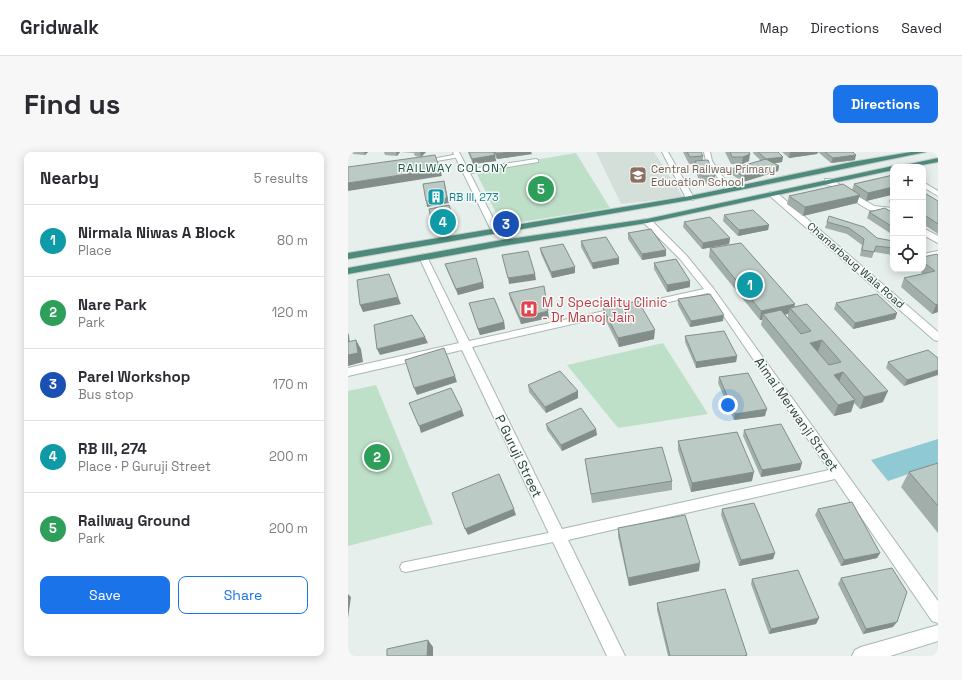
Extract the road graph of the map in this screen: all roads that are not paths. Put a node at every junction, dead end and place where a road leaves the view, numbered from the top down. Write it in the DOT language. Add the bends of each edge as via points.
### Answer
graph roads {
  1 [pos="665,152"];
  2 [pos="707,152"];
  3 [pos="923,152"];
  4 [pos="457,154"];
  5 [pos="938,160"];
  6 [pos="536,161"];
  7 [pos="416,162"];
  8 [pos="916,164"];
  9 [pos="890,169"];
  10 [pos="465,172"];
  11 [pos="828,181"];
  12 [pos="926,186"];
  13 [pos="729,190"];
  14 [pos="773,194"];
  15 [pos="938,194"];
  16 [pos="690,198"];
  17 [pos="890,211"];
  18 [pos="647,221"];
  19 [pos="495,230"];
  20 [pos="926,233"];
  21 [pos="938,240"];
  22 [pos="938,254"];
  23 [pos="348,256"];
  24 [pos="926,256"];
  25 [pos="423,257"];
  26 [pos="348,271"];
  27 [pos="710,290"];
  28 [pos="938,338"];
  29 [pos="466,346"];
  30 [pos="348,372"];
  31 [pos="839,473"];
  32 [pos="558,536"];
  33 [pos="406,567"];
  34 [pos="938,615"];
  35 [pos="938,633"];
  36 [pos="616,656"];
  37 [pos="861,656"];
  1 -- 16 [label="street"];
  2 -- 13 [label="lane" via="709,160"];
  3 -- 13 [label="highway"];
  4 -- 7 [label="lane"];
  4 -- 10 [label="street"];
  5 -- 8 [label="highway"];
  6 -- 10 [label="lane"];
  9 -- 11 [label="highway"];
  10 -- 19 [label="street"];
  11 -- 14 [label="highway"];
  11 -- 17 [label="street" via="872,208"];
  12 -- 15 [label="street"];
  13 -- 16 [label="highway"];
  14 -- 18 [label="highway"];
  14 -- 28 [label="street, Chamarbaug Wala Road"];
  16 -- 19 [label="highway"];
  18 -- 25 [label="highway"];
  18 -- 27 [label="street, Aimai Merwanji Street" via="683,257"];
  19 -- 23 [label="highway"];
  20 -- 21 [label="street"];
  22 -- 24 [label="street"];
  25 -- 26 [label="highway"];
  25 -- 29 [label="street, P Guruji Street"];
  27 -- 29 [label="street"];
  27 -- 31 [label="street, Aimai Merwanji Street"];
  29 -- 30 [label="street"];
  29 -- 32 [label="street, P Guruji Street"];
  31 -- 32 [label="street"];
  31 -- 34 [label="street, Aimai Merwanji Street"];
  32 -- 33 [label="lane"];
  32 -- 36 [label="street, P Guruji Street"];
  35 -- 37 [label="street"];
}
